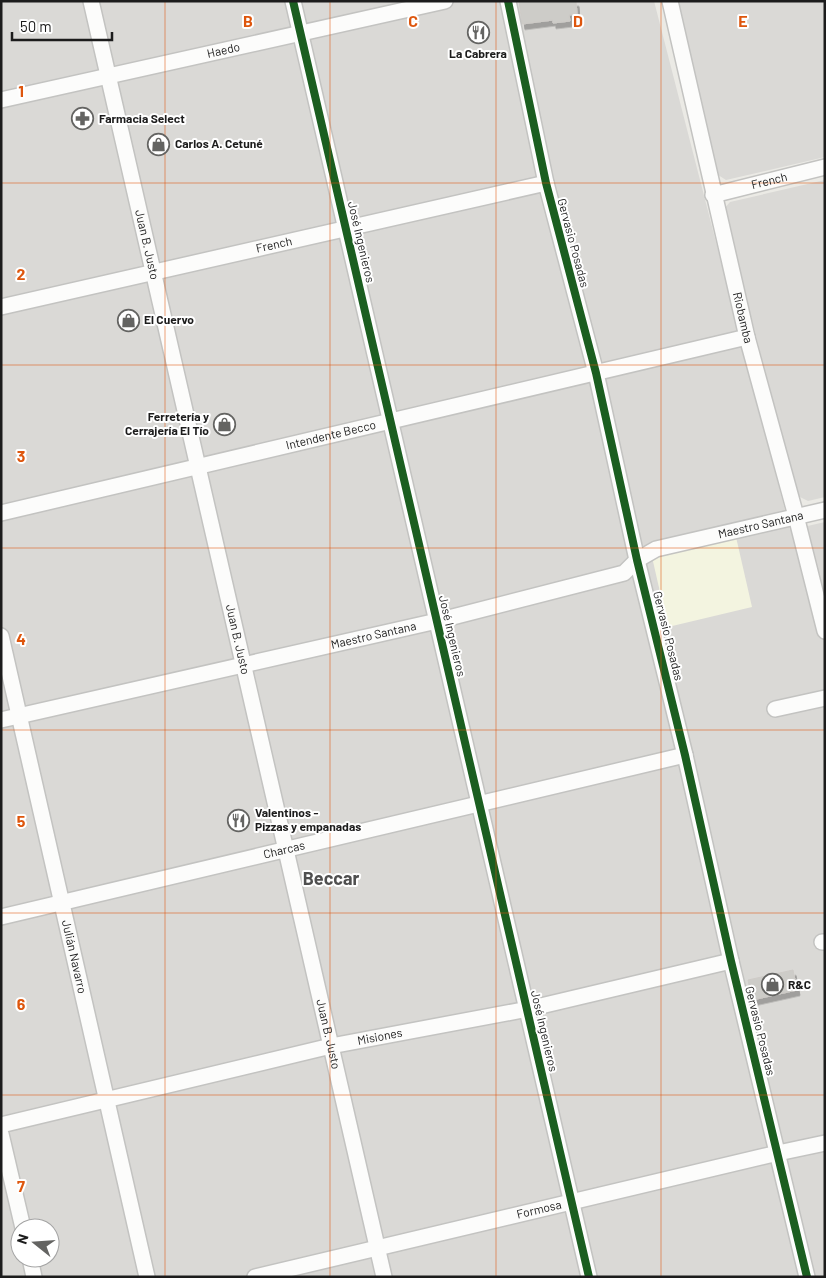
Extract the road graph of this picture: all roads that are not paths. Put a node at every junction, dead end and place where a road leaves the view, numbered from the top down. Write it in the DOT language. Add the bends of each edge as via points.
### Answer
graph roads {
  1 [pos="91,1"];
  2 [pos="293,1"];
  3 [pos="444,1"];
  4 [pos="508,1"];
  5 [pos="670,1"];
  6 [pos="301,33"];
  7 [pos="108,75"];
  8 [pos="1,100"];
  9 [pos="825,168"];
  10 [pos="546,183"];
  11 [pos="713,195"];
  12 [pos="346,229"];
  13 [pos="154,272"];
  14 [pos="1,307"];
  15 [pos="747,337"];
  16 [pos="596,373"];
  17 [pos="391,421"];
  18 [pos="198,467"];
  19 [pos="825,510"];
  20 [pos="1,513"];
  21 [pos="796,516"];
  22 [pos="638,560"];
  23 [pos="437,621"];
  24 [pos="825,631"];
  25 [pos="1,636"];
  26 [pos="244,664"];
  27 [pos="825,698"];
  28 [pos="775,709"];
  29 [pos="19,716"];
  30 [pos="1,720"];
  31 [pos="685,756"];
  32 [pos="480,804"];
  33 [pos="286,849"];
  34 [pos="62,902"];
  35 [pos="1,917"];
  36 [pos="731,961"];
  37 [pos="528,1009"];
  38 [pos="331,1046"];
  39 [pos="107,1100"];
  40 [pos="1,1125"];
  41 [pos="1,1134"];
  42 [pos="825,1144"];
  43 [pos="778,1153"];
  44 [pos="572,1202"];
  45 [pos="21,1218"];
  46 [pos="378,1248"];
  47 [pos="147,1277"];
  48 [pos="256,1277"];
  49 [pos="384,1277"];
  50 [pos="589,1277"];
  51 [pos="807,1277"];
  1 -- 7 [label="street, Juan B. Justo"];
  2 -- 6 [label="street, José Ingenieros"];
  3 -- 6 [label="street, Haedo"];
  4 -- 10 [label="street, Gervasio Posadas"];
  5 -- 11 [label="street, Riobamba"];
  6 -- 7 [label="street, Haedo"];
  6 -- 12 [label="street, José Ingenieros"];
  7 -- 8 [label="street, Haedo"];
  7 -- 13 [label="street, Juan B. Justo"];
  9 -- 11 [label="street, French"];
  10 -- 12 [label="street, French"];
  10 -- 16 [label="street, Gervasio Posadas"];
  11 -- 15 [label="street, Riobamba"];
  12 -- 13 [label="street, French"];
  12 -- 17 [label="street, José Ingenieros"];
  13 -- 14 [label="street, French"];
  13 -- 18 [label="street, Juan B. Justo"];
  15 -- 16 [label="street, Intendente Becco"];
  15 -- 21 [label="street, Riobamba"];
  16 -- 17 [label="street, Intendente Becco"];
  16 -- 22 [label="street, Gervasio Posadas"];
  17 -- 18 [label="street, Intendente Becco"];
  17 -- 23 [label="street, José Ingenieros"];
  18 -- 20 [label="street, Intendente Becco"];
  18 -- 26 [label="street, Juan B. Justo"];
  19 -- 21 [label="street, Maestro Santana"];
  21 -- 22 [label="street, Maestro Santana" via="656,549"];
  21 -- 24 [label="street, Riobamba"];
  22 -- 23 [label="street, Maestro Santana" via="624,573"];
  22 -- 31 [label="street, Gervasio Posadas"];
  23 -- 26 [label="street, Maestro Santana"];
  23 -- 32 [label="street, José Ingenieros"];
  25 -- 29 [label="street, Julián Navarro"];
  26 -- 29 [label="street, Maestro Santana"];
  26 -- 33 [label="street, Juan B. Justo"];
  27 -- 28 [label="street"];
  29 -- 30 [label="street, Maestro Santana"];
  29 -- 34 [label="street, Julián Navarro"];
  31 -- 32 [label="street, Charcas"];
  31 -- 36 [label="street, Gervasio Posadas"];
  32 -- 33 [label="street, Charcas"];
  32 -- 37 [label="street, José Ingenieros"];
  33 -- 34 [label="street, Charcas"];
  33 -- 38 [label="street, Juan B. Justo"];
  34 -- 35 [label="street, Charcas"];
  34 -- 39 [label="street, Julián Navarro"];
  36 -- 37 [label="street, Misiones"];
  36 -- 43 [label="street, Gervasio Posadas"];
  37 -- 38 [label="street, Misiones"];
  37 -- 44 [label="street, José Ingenieros"];
  38 -- 39 [label="street, Misiones"];
  38 -- 46 [label="street, Juan B. Justo"];
  39 -- 40 [label="street, Misiones"];
  39 -- 47 [label="street, Julián Navarro"];
  41 -- 45 [label="street"];
  42 -- 43 [label="street, Formosa"];
  43 -- 44 [label="street, Formosa"];
  43 -- 51 [label="street, Gervasio Posadas"];
  44 -- 46 [label="street, Formosa"];
  44 -- 50 [label="street, José Ingenieros"];
  46 -- 48 [label="street, Formosa"];
  46 -- 49 [label="street, Juan B. Justo"];
}
